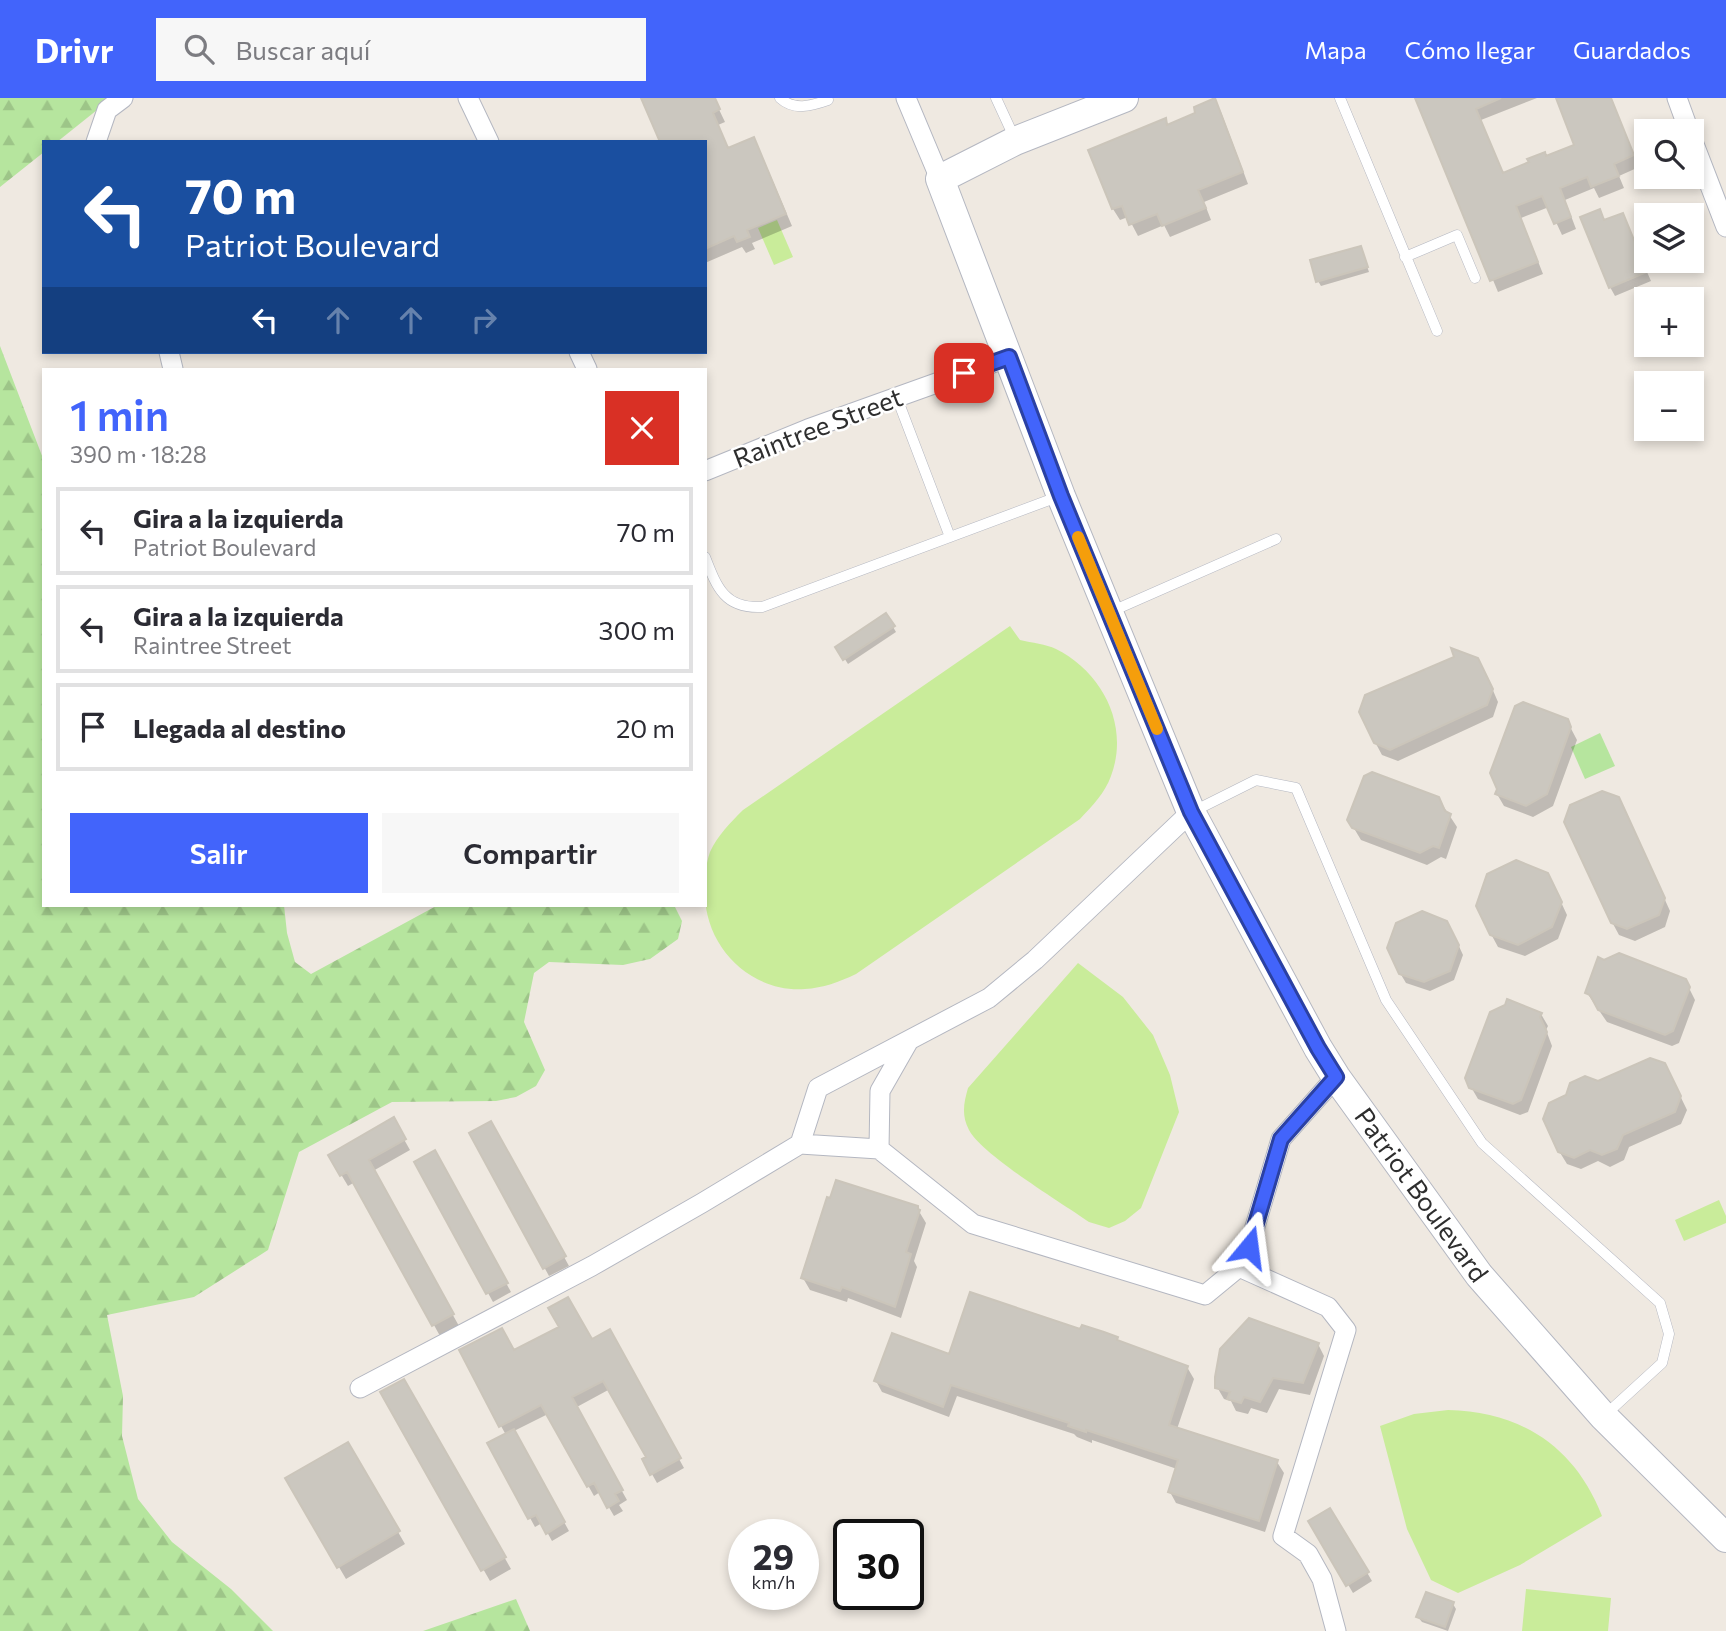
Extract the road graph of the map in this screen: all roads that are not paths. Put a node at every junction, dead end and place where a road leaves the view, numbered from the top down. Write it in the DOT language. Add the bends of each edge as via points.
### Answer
graph roads {
  1 [pos="123,98"];
  2 [pos="468,98"];
  3 [pos="780,98"];
  4 [pos="906,98"];
  5 [pos="996,98"];
  6 [pos="1124,98"];
  7 [pos="1340,98"];
  8 [pos="1676,98"];
  9 [pos="828,100"];
  10 [pos="1684,119"];
  11 [pos="96,140"];
  12 [pos="488,140"];
  13 [pos="1015,141"];
  14 [pos="1704,170"];
  15 [pos="940,179"];
  16 [pos="1726,227"];
  17 [pos="1405,257"];
  18 [pos="1475,278"];
  19 [pos="1437,331"];
  20 [pos="1009,357"];
  21 [pos="897,398"];
  22 [pos="707,470"];
  23 [pos="1061,496"];
  24 [pos="950,537"];
  25 [pos="1276,539"];
  26 [pos="707,561"];
  27 [pos="1109,612"];
  28 [pos="1191,812"];
  29 [pos="908,1041"];
  30 [pos="1336,1077"];
  31 [pos="800,1144"];
  32 [pos="879,1149"];
  33 [pos="1239,1267"];
  34 [pos="360,1388"];
  35 [pos="1603,1416"];
  36 [pos="1726,1538"];
  37 [pos="1336,1631"];
  1 -- 11 [label="street" via="107,110"];
  2 -- 12 [label="street"];
  3 -- 9 [label="lane" via="787,105 802,107"];
  4 -- 15 [label="street, Patriot Boulevard"];
  5 -- 13 [label="lane"];
  6 -- 13 [label="street"];
  7 -- 17 [label="lane"];
  8 -- 10 [label="street"];
  13 -- 15 [label="street"];
  14 -- 16 [label="street"];
  15 -- 20 [label="street, Patriot Boulevard"];
  17 -- 18 [label="lane" via="1457,235"];
  17 -- 19 [label="lane"];
  20 -- 21 [label="street, Raintree Street"];
  20 -- 23 [label="street, Patriot Boulevard"];
  21 -- 22 [label="street, Raintree Street"];
  21 -- 24 [label="lane"];
  23 -- 24 [label="lane"];
  23 -- 27 [label="street, Patriot Boulevard"];
  24 -- 26 [label="lane" via="762,607 733,603 723,594"];
  25 -- 27 [label="lane"];
  27 -- 28 [label="street, Patriot Boulevard"];
  28 -- 29 [label="street" via="989,998"];
  28 -- 30 [label="street, Patriot Boulevard"];
  28 -- 35 [label="lane" via="1255,780 1296,788 1386,1000 1474,1133 1660,1303 1669,1334 1662,1363"];
  29 -- 31 [label="street" via="818,1088"];
  29 -- 32 [label="street" via="880,1091"];
  30 -- 33 [label="street" via="1281,1139"];
  30 -- 35 [label="street, Patriot Boulevard" via="1479,1275"];
  31 -- 32 [label="street"];
  31 -- 34 [label="street" via="592,1266"];
  32 -- 33 [label="street" via="974,1224 1205,1295"];
  33 -- 37 [label="street" via="1328,1307 1346,1330 1283,1536 1308,1554 1322,1579"];
  35 -- 36 [label="street, Patriot Boulevard"];
}
